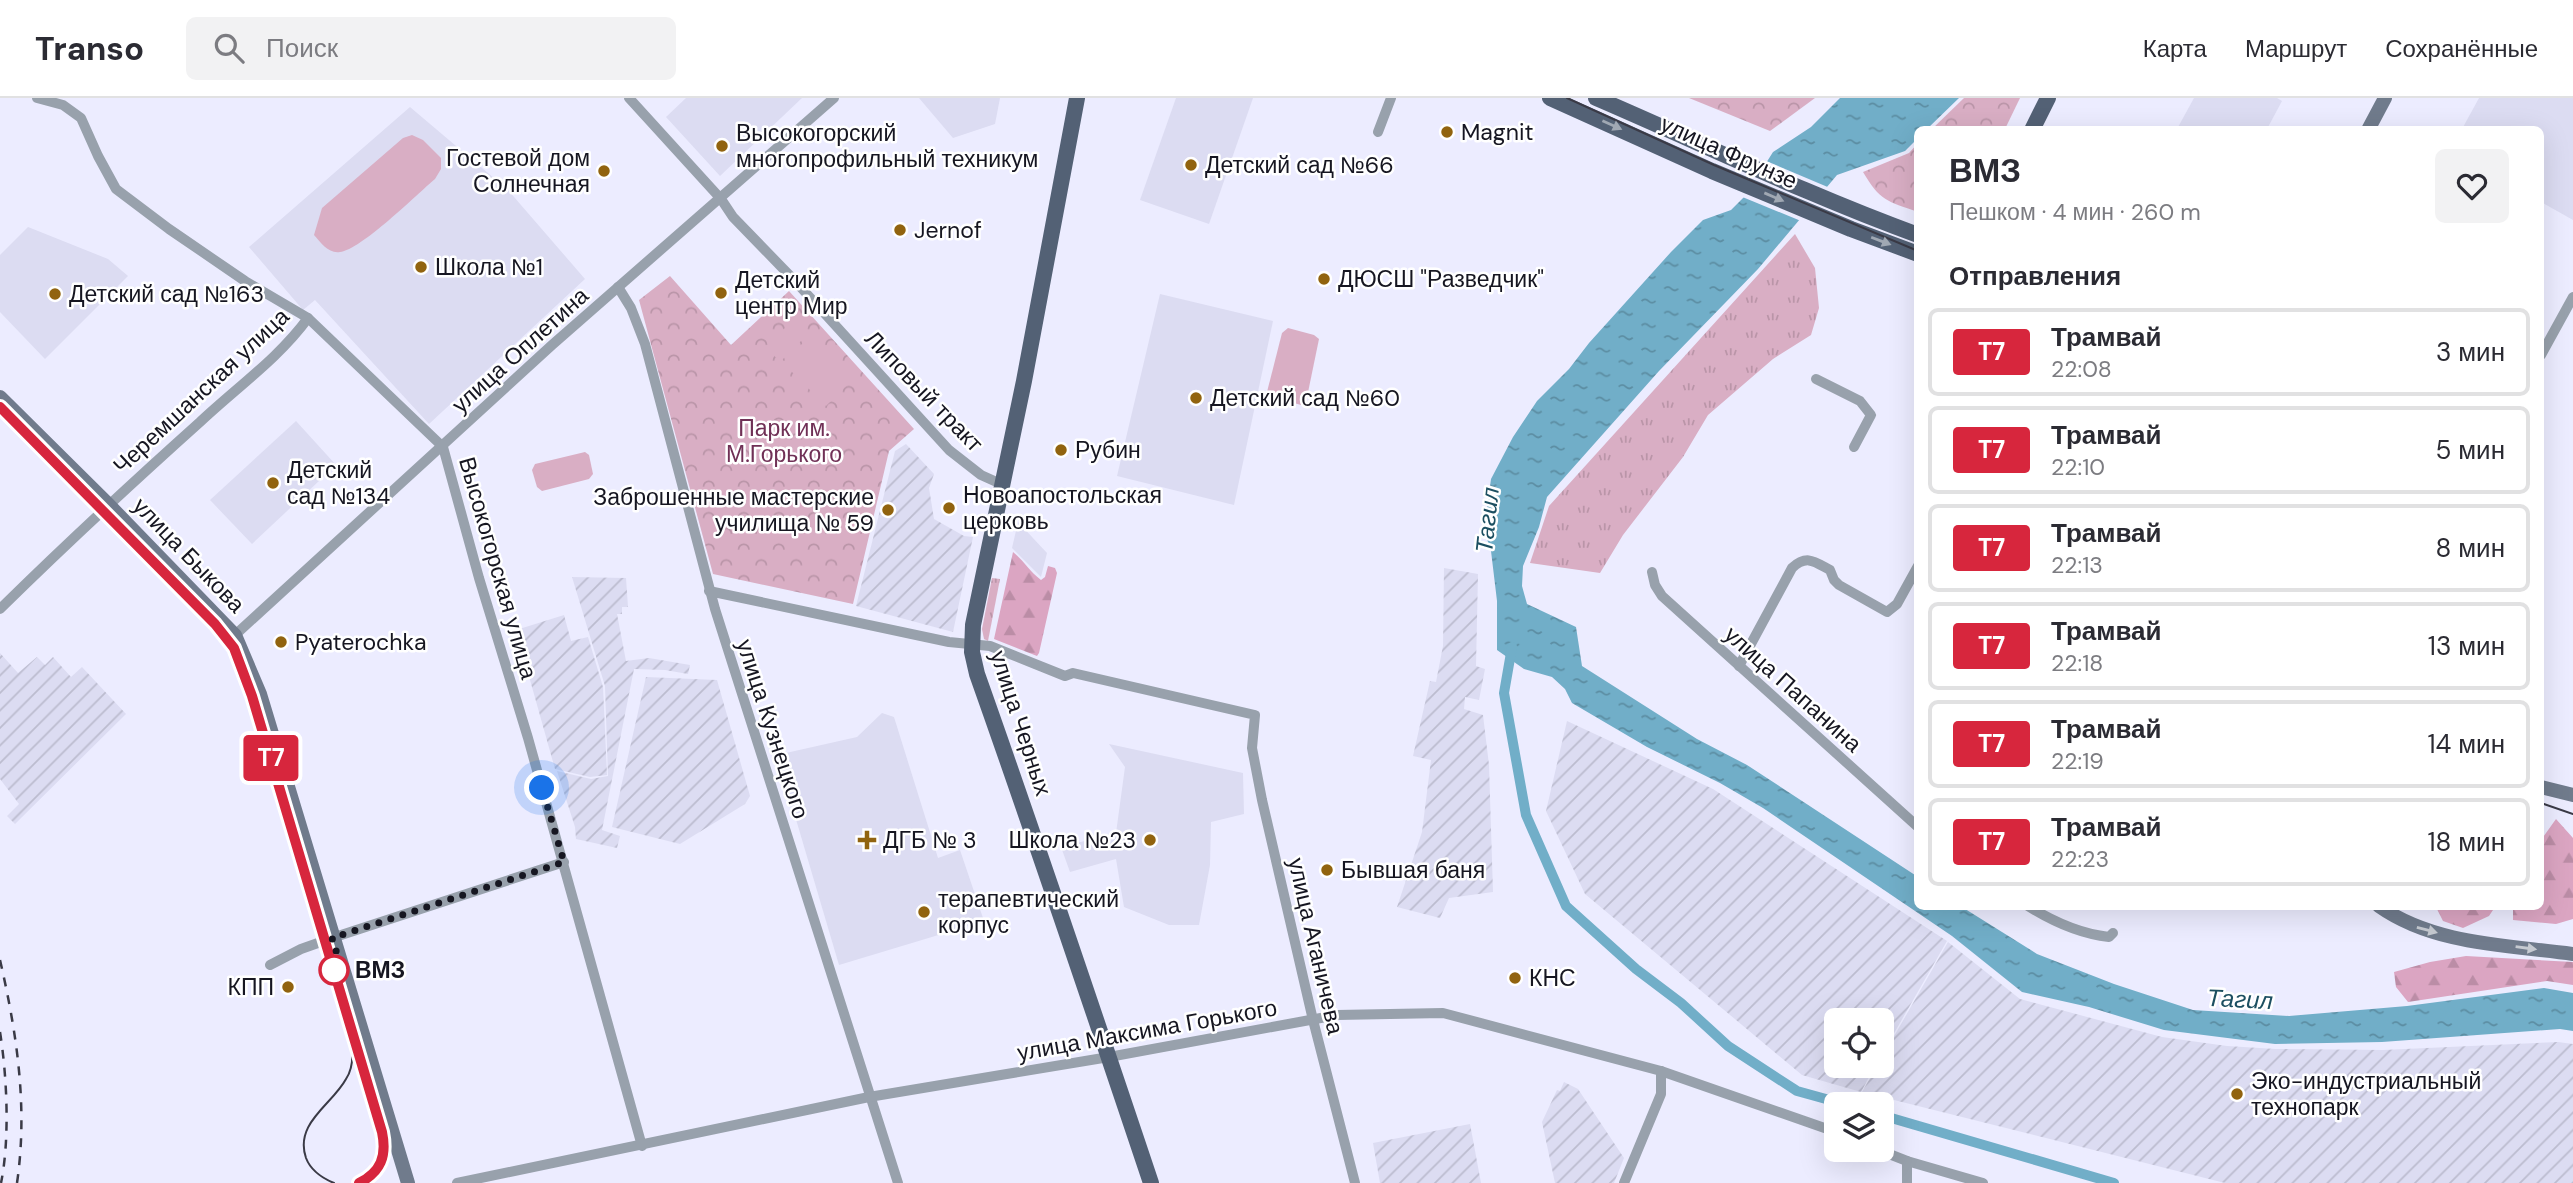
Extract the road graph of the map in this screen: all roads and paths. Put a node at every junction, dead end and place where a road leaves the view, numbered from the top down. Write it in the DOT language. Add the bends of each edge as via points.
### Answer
graph roads {
  1 [pos="37,98"];
  2 [pos="629,98"];
  3 [pos="834,98"];
  4 [pos="1077,98"];
  5 [pos="1391,98"];
  6 [pos="1550,98"];
  7 [pos="1596,98"];
  8 [pos="2048,98"];
  9 [pos="2385,98"];
  10 [pos="2034,126"];
  11 [pos="2370,126"];
  12 [pos="1378,132"];
  13 [pos="721,199"];
  14 [pos="1914,234"];
  15 [pos="1914,253"];
  16 [pos="618,286"];
  17 [pos="2573,297"];
  18 [pos="308,318"];
  19 [pos="2544,350"];
  20 [pos="1816,379"];
  21 [pos="0,397"];
  22 [pos="443,447"];
  23 [pos="1854,447"];
  24 [pos="1001,484"];
  25 [pos="108,504"];
  26 [pos="1652,572"];
  27 [pos="1914,573"];
  28 [pos="709,591"];
  29 [pos="0,609"];
  30 [pos="235,635"];
  31 [pos="972,643"];
  32 [pos="1739,666"];
  33 [pos="2544,788"];
  34 [pos="2573,795"];
  35 [pos="1914,823"];
  36 [pos="564,862"];
  37 [pos="2034,910"];
  38 [pos="2386,910"];
  39 [pos="2113,933"];
  40 [pos="332,938"];
  41 [pos="2573,954"];
  42 [pos="270,965"];
  43 [pos="1313,1020"];
  44 [pos="1109,1057"];
  45 [pos="1661,1071"];
  46 [pos="869,1097"];
  47 [pos="1824,1128"];
  48 [pos="642,1146"];
  49 [pos="1894,1156"];
  50 [pos="1907,1161"];
  51 [pos="408,1183"];
  52 [pos="457,1183"];
  53 [pos="898,1183"];
  54 [pos="1151,1183"];
  55 [pos="1355,1183"];
  56 [pos="1624,1183"];
  57 [pos="1907,1183"];
  58 [pos="1983,1183"];
  1 -- 18 [label="street, Высокогорская улица" via="62,105 81,118 116,188 245,281"];
  2 -- 13 [label="street, Липовый тракт"];
  3 -- 13 [label="street, улица Оплетина"];
  4 -- 24 [label="main road, улица Черных"];
  5 -- 12 [label="street"];
  6 -- 15 [label="main road, улица Фрунзе, one-way" via="1712,171"];
  7 -- 14 [label="main road, улица Фрунзе"];
  8 -- 10 [label="main road"];
  9 -- 11 [label="street"];
  13 -- 16 [label="street, улица Оплетина"];
  13 -- 24 [label="street, Липовый тракт" via="949,450"];
  16 -- 22 [label="street, улица Оплетина"];
  16 -- 28 [label="street, улица Кузнецкого" via="645,344"];
  17 -- 19 [label="street"];
  18 -- 22 [label="street, Высокогорская улица"];
  18 -- 25 [label="street, Черемшанская улица" via="247,380"];
  20 -- 23 [label="street" via="1860,401 1871,415"];
  21 -- 25 [label="street, улица Быкова"];
  22 -- 30 [label="street, улица Оплетина"];
  22 -- 36 [label="street, Высокогорская улица"];
  24 -- 31 [label="main road, улица Черных"];
  25 -- 29 [label="street, Черемшанская улица"];
  25 -- 30 [label="street, улица Быкова"];
  26 -- 32 [label="street, улица Папанина" via="1662,596"];
  27 -- 32 [label="street" via="1897,604 1887,611 1839,585 1830,570 1810,559 1798,562"];
  28 -- 31 [label="street"];
  28 -- 46 [label="street, улица Кузнецкого"];
  30 -- 40 [label="street, улица Быкова" via="260,694"];
  31 -- 43 [label="street, улица Аганичева" via="1061,675 1073,673 1255,715 1252,748"];
  31 -- 44 [label="main road, улица Черных" via="977,674"];
  32 -- 35 [label="street, улица Папанина"];
  33 -- 34 [label="street"];
  36 -- 40 [label="street"];
  36 -- 48 [label="street, Высокогорская улица"];
  37 -- 39 [label="street" via="2095,935 2109,937"];
  38 -- 41 [label="street, one-way" via="2422,930"];
  40 -- 42 [label="street"];
  40 -- 51 [label="street, улица Быкова"];
  43 -- 44 [label="street, улица Максима Горького"];
  43 -- 45 [label="street, улица Максима Горького" via="1337,1015 1443,1013"];
  43 -- 55 [label="street, улица Аганичева"];
  44 -- 46 [label="street, улица Максима Горького"];
  44 -- 54 [label="main road, улица Черных"];
  45 -- 47 [label="street, улица Максима Горького"];
  45 -- 56 [label="street" via="1661,1094"];
  46 -- 48 [label="street, улица Максима Горького"];
  46 -- 53 [label="street, улица Кузнецкого"];
  48 -- 52 [label="street, улица Максима Горького"];
  49 -- 50 [label="street"];
  50 -- 57 [label="street"];
  50 -- 58 [label="street"];
}
